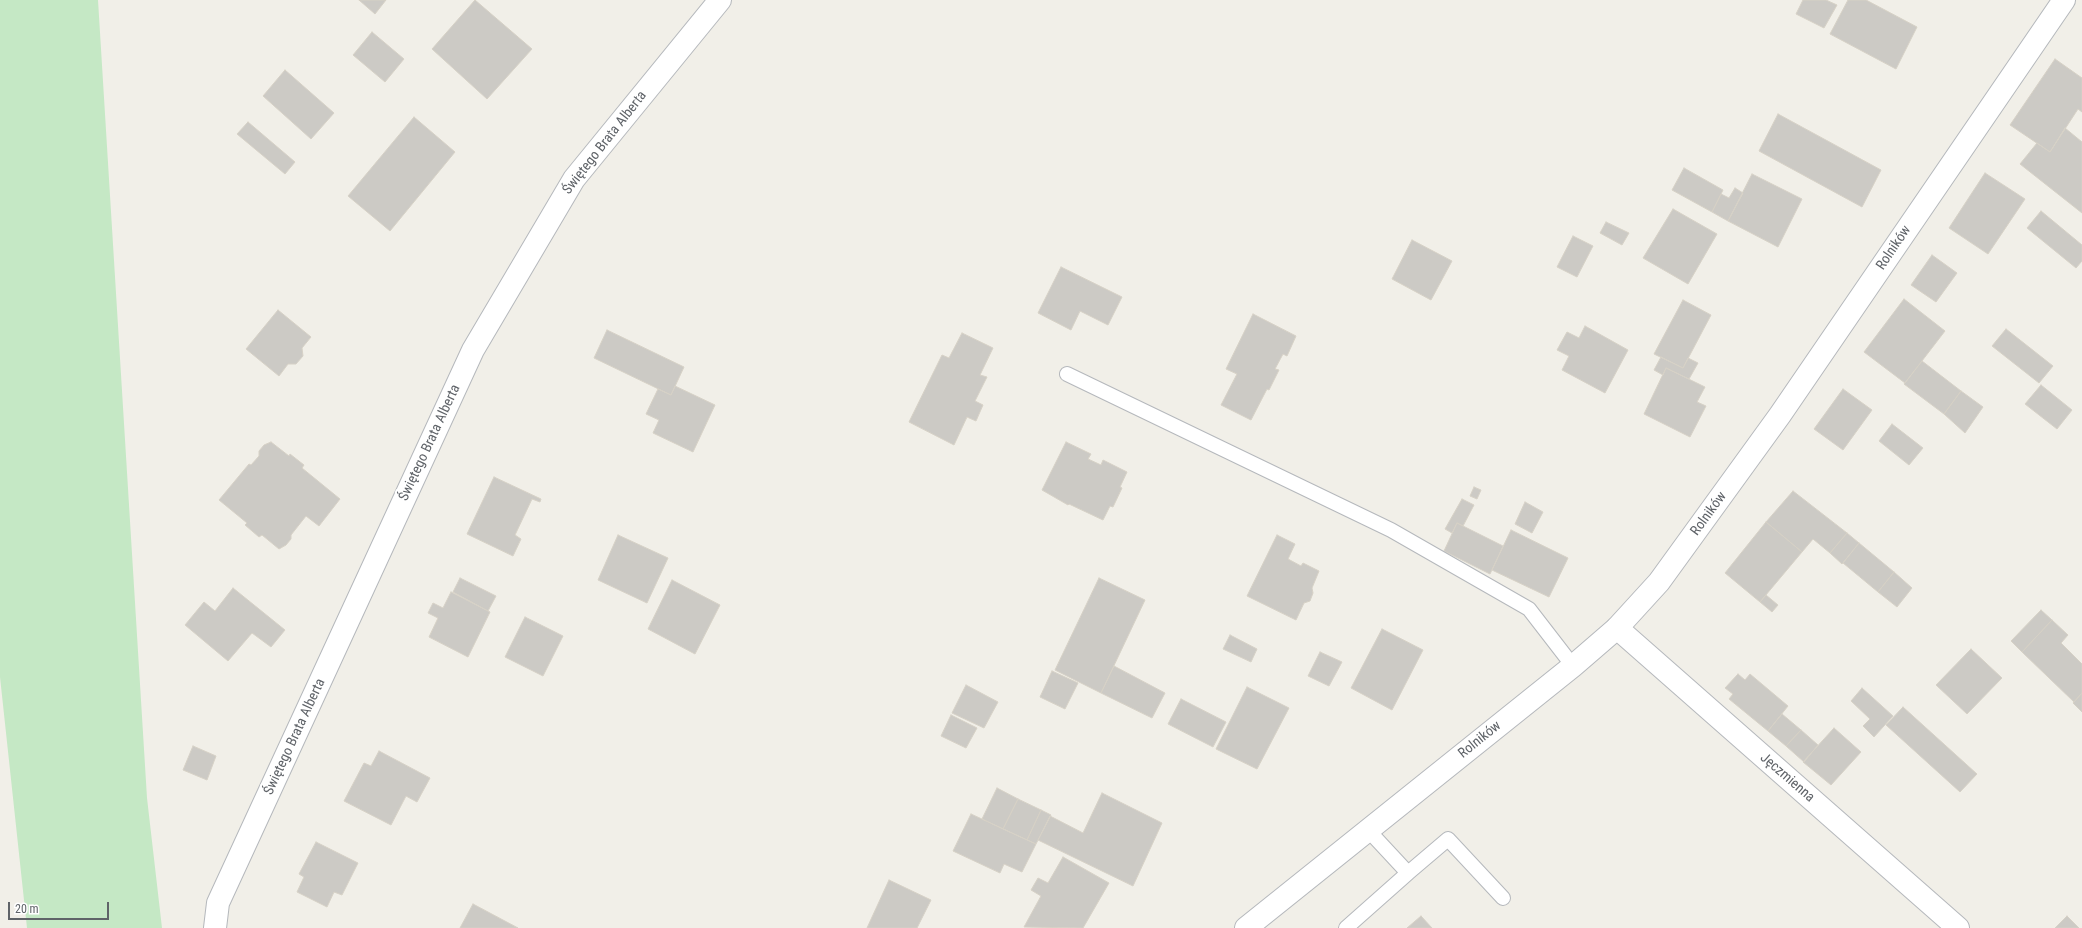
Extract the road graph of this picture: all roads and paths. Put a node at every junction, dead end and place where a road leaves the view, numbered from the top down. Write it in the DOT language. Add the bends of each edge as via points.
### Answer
graph roads {
  1 [pos="720,0"];
  2 [pos="2064,0"];
  3 [pos="1067,374"];
  4 [pos="1617,628"];
  5 [pos="1573,666"];
  6 [pos="1368,830"];
  7 [pos="1408,873"];
  8 [pos="1503,898"];
  9 [pos="215,928"];
  10 [pos="1246,928"];
  11 [pos="1346,928"];
  12 [pos="1958,928"];
  1 -- 9 [label="street, Świętego Brata Alberta" via="574,179 473,350 218,903"];
  2 -- 4 [label="street, Rolników" via="1720,499 1659,582"];
  3 -- 5 [label="lane" via="1390,530 1529,609"];
  4 -- 5 [label="street, Rolników"];
  4 -- 12 [label="street, Jęczmienna"];
  5 -- 6 [label="street, Rolników"];
  6 -- 7 [label="lane"];
  6 -- 10 [label="street, Rolników"];
  7 -- 8 [label="lane" via="1448,839"];
  7 -- 11 [label="lane"];
}
